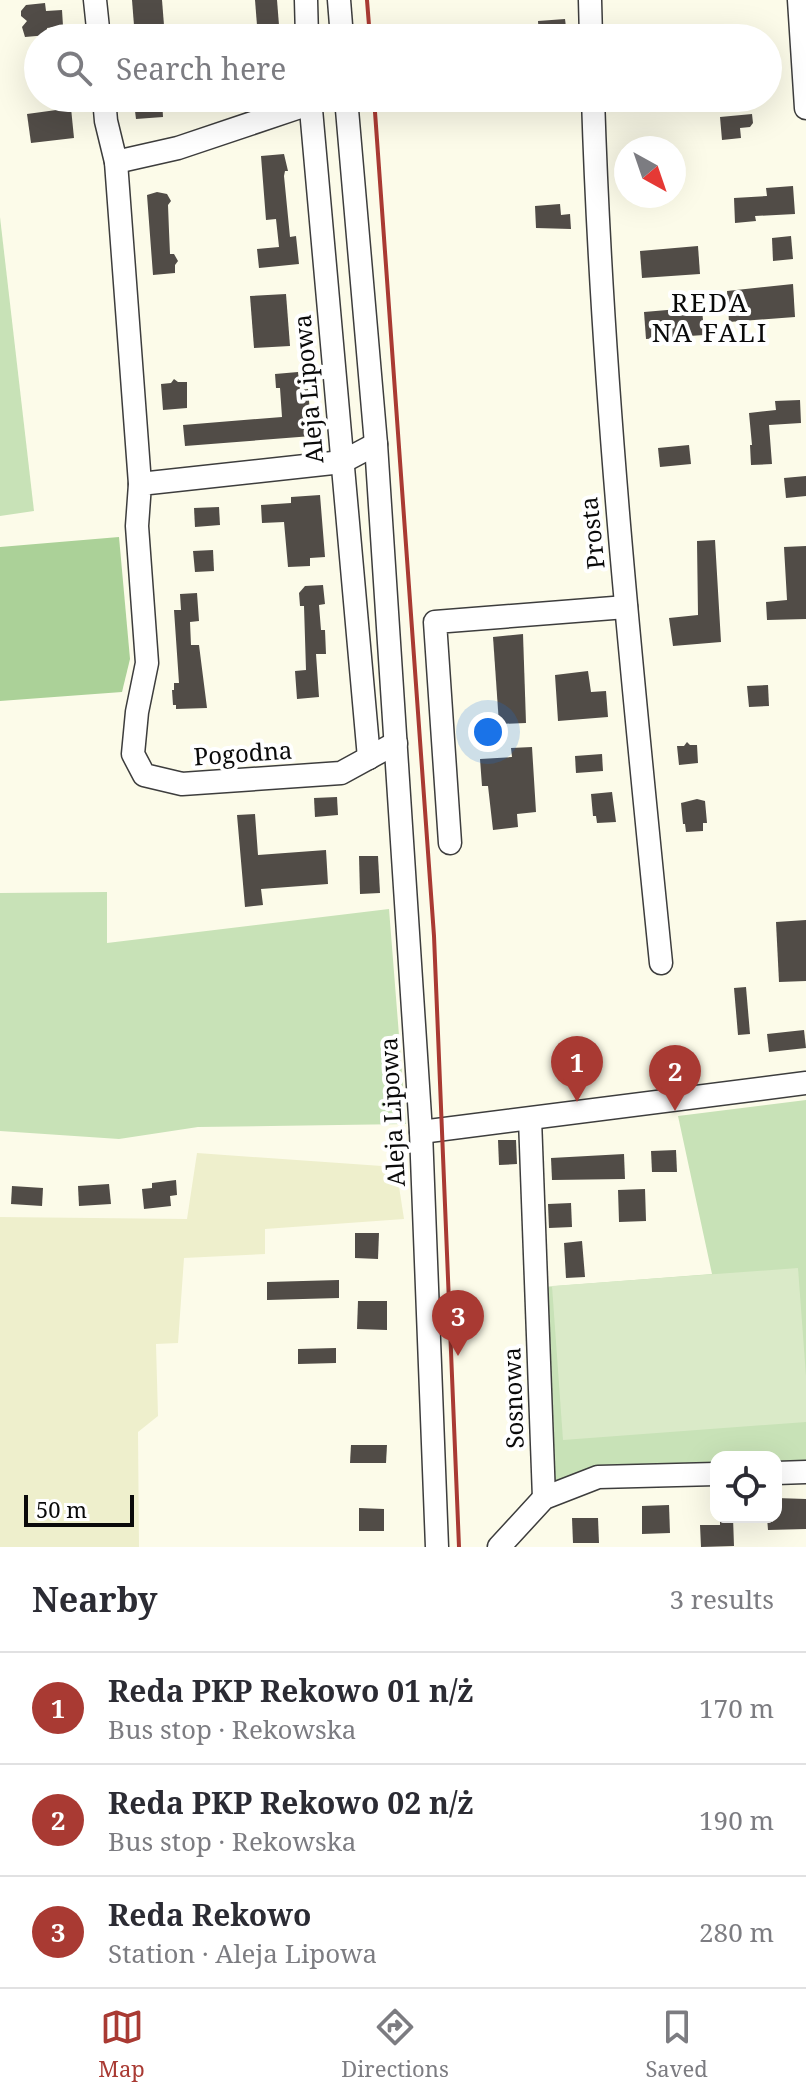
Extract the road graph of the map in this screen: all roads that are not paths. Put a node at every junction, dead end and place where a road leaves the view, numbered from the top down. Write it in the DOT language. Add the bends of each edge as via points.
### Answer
graph roads {
  1 [pos="95,0"];
  2 [pos="306,0"];
  3 [pos="339,0"];
  4 [pos="590,0"];
  5 [pos="799,0"];
  6 [pos="98,24"];
  7 [pos="307,24"];
  8 [pos="341,24"];
  9 [pos="591,24"];
  10 [pos="804,70"];
  11 [pos="806,108"];
  12 [pos="105,112"];
  13 [pos="285,112"];
  14 [pos="311,112"];
  15 [pos="347,112"];
  16 [pos="593,112"];
  17 [pos="116,162"];
  18 [pos="376,444"];
  19 [pos="342,462"];
  20 [pos="140,484"];
  21 [pos="626,607"];
  22 [pos="389,674"];
  23 [pos="361,676"];
  24 [pos="396,743"];
  25 [pos="369,758"];
  26 [pos="450,843"];
  27 [pos="661,963"];
  28 [pos="806,1083"];
  29 [pos="530,1119"];
  30 [pos="421,1132"];
  31 [pos="806,1472"];
  32 [pos="782,1473"];
  33 [pos="710,1474"];
  34 [pos="544,1498"];
  35 [pos="437,1547"];
  36 [pos="499,1547"];
  1 -- 6 [label="street"];
  2 -- 7 [label="street"];
  3 -- 8 [label="street"];
  4 -- 9 [label="street"];
  5 -- 10 [label="street"];
  10 -- 11 [label="street"];
  12 -- 17 [label="street, Pogodna"];
  13 -- 17 [label="street" via="178,148"];
  14 -- 19 [label="street, Aleja Lipowa"];
  15 -- 18 [label="street, Aleja Lipowa"];
  16 -- 21 [label="street, Prosta" via="612,463"];
  17 -- 20 [label="street, Pogodna"];
  18 -- 19 [label="street"];
  18 -- 22 [label="street, Aleja Lipowa"];
  19 -- 20 [label="street"];
  19 -- 23 [label="street, Aleja Lipowa"];
  20 -- 25 [label="street, Pogodna" via="137,526 147,663 133,754 144,775 182,784 341,773"];
  21 -- 26 [label="street" via="435,622"];
  21 -- 27 [label="street, Prosta"];
  22 -- 23 [label="street"];
  22 -- 24 [label="street, Aleja Lipowa"];
  23 -- 25 [label="street, Aleja Lipowa"];
  24 -- 25 [label="street, Pogodna"];
  24 -- 30 [label="street, Aleja Lipowa"];
  28 -- 29 [label="street"];
  29 -- 30 [label="street"];
  29 -- 34 [label="street, Sosnowa"];
  30 -- 35 [label="street, Aleja Lipowa"];
  31 -- 32 [label="street"];
  33 -- 34 [label="street" via="598,1477"];
  34 -- 36 [label="street"];
}
